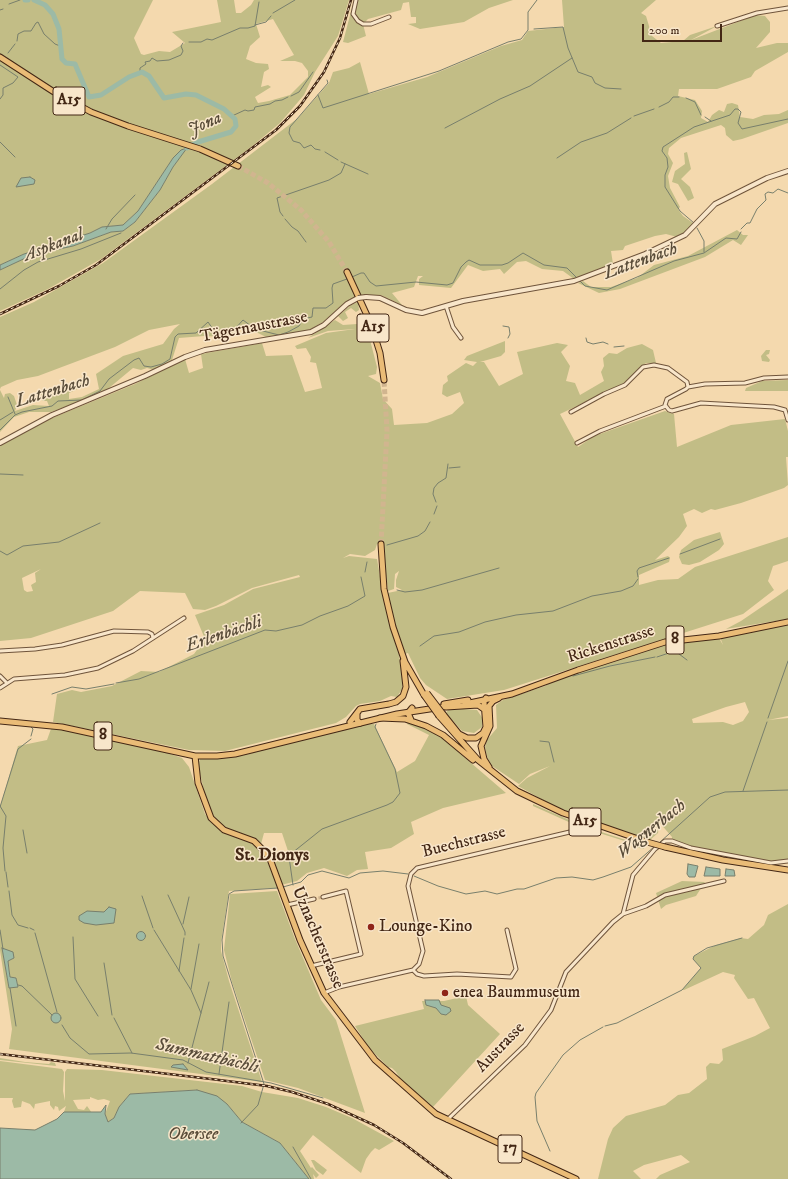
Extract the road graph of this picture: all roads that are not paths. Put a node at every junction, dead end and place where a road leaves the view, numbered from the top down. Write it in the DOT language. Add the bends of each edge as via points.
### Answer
graph roads {
  1 [pos="356,0"];
  2 [pos="788,8"];
  3 [pos="389,17"];
  4 [pos="717,26"];
  5 [pos="0,57"];
  6 [pos="238,166"];
  7 [pos="788,170"];
  8 [pos="349,275"];
  9 [pos="446,306"];
  10 [pos="461,338"];
  11 [pos="788,377"];
  12 [pos="384,380"];
  13 [pos="688,388"];
  14 [pos="666,406"];
  15 [pos="787,408"];
  16 [pos="571,412"];
  17 [pos="788,420"];
  18 [pos="0,443"];
  19 [pos="577,443"];
  20 [pos="381,544"];
  21 [pos="184,618"];
  22 [pos="788,622"];
  23 [pos="153,638"];
  24 [pos="0,651"];
  25 [pos="402,655"];
  26 [pos="0,676"];
  27 [pos="6,682"];
  28 [pos="539,684"];
  29 [pos="0,688"];
  30 [pos="499,698"];
  31 [pos="484,699"];
  32 [pos="446,707"];
  33 [pos="410,710"];
  34 [pos="487,711"];
  35 [pos="357,712"];
  36 [pos="441,715"];
  37 [pos="380,718"];
  38 [pos="411,720"];
  39 [pos="0,721"];
  40 [pos="350,722"];
  41 [pos="359,722"];
  42 [pos="301,736"];
  43 [pos="195,756"];
  44 [pos="490,772"];
  45 [pos="498,778"];
  46 [pos="574,830"];
  47 [pos="788,861"];
  48 [pos="788,870"];
  49 [pos="724,881"];
  50 [pos="324,897"];
  51 [pos="314,899"];
  52 [pos="287,905"];
  53 [pos="623,914"];
  54 [pos="508,930"];
  55 [pos="311,966"];
  56 [pos="413,970"];
  57 [pos="324,993"];
  58 [pos="447,1120"];
  59 [pos="576,1179"];
  1 -- 3 [label="street" via="354,14 363,24 371,24"];
  2 -- 4 [label="street" via="757,13"];
  5 -- 6 [label="main road, A15" via="59,95 91,112 204,150"];
  7 -- 9 [label="street, Tägernaustrasse" via="725,198 708,210 685,235 663,246 577,279"];
  8 -- 12 [label="main road, A15" via="371,324 380,353"];
  9 -- 10 [label="street"];
  9 -- 18 [label="street, Tägernaustrasse, bridge" via="426,313 416,313 380,298 358,298 311,332 205,350 185,356 145,376 52,415"];
  11 -- 13 [label="street" via="705,384"];
  13 -- 14 [label="street" via="667,398"];
  13 -- 16 [label="street" via="685,380 668,368 648,366 642,368 625,385"];
  14 -- 15 [label="street" via="672,411 705,403"];
  14 -- 19 [label="street" via="600,430"];
  15 -- 17 [label="street"];
  20 -- 25 [label="main road, A15" via="387,602"];
  21 -- 23 [label="street"];
  22 -- 28 [label="main road, Rickenstrasse / 8" via="719,636 665,642"];
  23 -- 24 [label="street" via="148,632 114,631 62,645"];
  23 -- 27 [label="street" via="117,660 89,671 17,678"];
  25 -- 35 [label="main road" via="406,681 403,696 396,702 365,707"];
  25 -- 36 [label="main road, A15, bridge" via="414,678"];
  26 -- 27 [label="street"];
  27 -- 29 [label="street"];
  28 -- 30 [label="main road, Rickenstrasse / 8"];
  28 -- 31 [label="main road, Rickenstrasse / 8"];
  30 -- 31 [label="main road, Rickenstrasse / 8"];
  30 -- 34 [label="main road" via="490,703"];
  31 -- 32 [label="main road, Rickenstrasse / 8"];
  31 -- 33 [label="main road, Rickenstrasse / 8"];
  31 -- 34 [label="main road"];
  32 -- 33 [label="main road, Rickenstrasse / 8"];
  32 -- 34 [label="main road" via="478,705"];
  33 -- 37 [label="main road, Rickenstrasse / 8"];
  33 -- 38 [label="main road" via="408,715"];
  33 -- 41 [label="main road, Rickenstrasse / 8"];
  34 -- 36 [label="main road" via="485,730 480,736 471,739 459,734"];
  34 -- 45 [label="main road" via="490,726 481,750 486,763"];
  35 -- 40 [label="main road"];
  35 -- 41 [label="main road"];
  36 -- 44 [label="main road, A15" via="464,746"];
  37 -- 38 [label="main road"];
  37 -- 41 [label="main road, Rickenstrasse / 8"];
  38 -- 44 [label="main road" via="443,735"];
  39 -- 43 [label="main road, 8" via="62,727"];
  40 -- 41 [label="main road, Rickenstrasse / 8"];
  40 -- 42 [label="main road, Rickenstrasse / 8"];
  41 -- 42 [label="main road, Rickenstrasse / 8"];
  42 -- 43 [label="main road, Rickenstrasse / 8" via="224,756"];
  43 -- 52 [label="main road, Uznacherstrasse / 17" via="198,783 211,818 224,830 259,845 270,859"];
  44 -- 45 [label="main road, A15"];
  45 -- 48 [label="main road, A15, bridge" via="557,811 647,842 723,860"];
  46 -- 56 [label="street, Buechstrasse" via="417,868 411,874 408,886 423,955"];
  47 -- 53 [label="street" via="771,863 665,841 633,875"];
  49 -- 53 [label="street, Austrasse" via="665,895 646,906"];
  50 -- 55 [label="street" via="346,891 361,954"];
  51 -- 52 [label="street"];
  52 -- 55 [label="main road, Uznacherstrasse / 17"];
  53 -- 58 [label="street, Austrasse" via="569,968 551,1010 525,1045"];
  54 -- 56 [label="street" via="516,969 510,977 457,974 424,976"];
  55 -- 57 [label="main road, Uznacherstrasse / 17"];
  56 -- 57 [label="street"];
  57 -- 58 [label="main road, Uznacherstrasse / 17" via="375,1060 429,1108"];
  58 -- 59 [label="main road, Uznacherstrasse / 17"];
}
